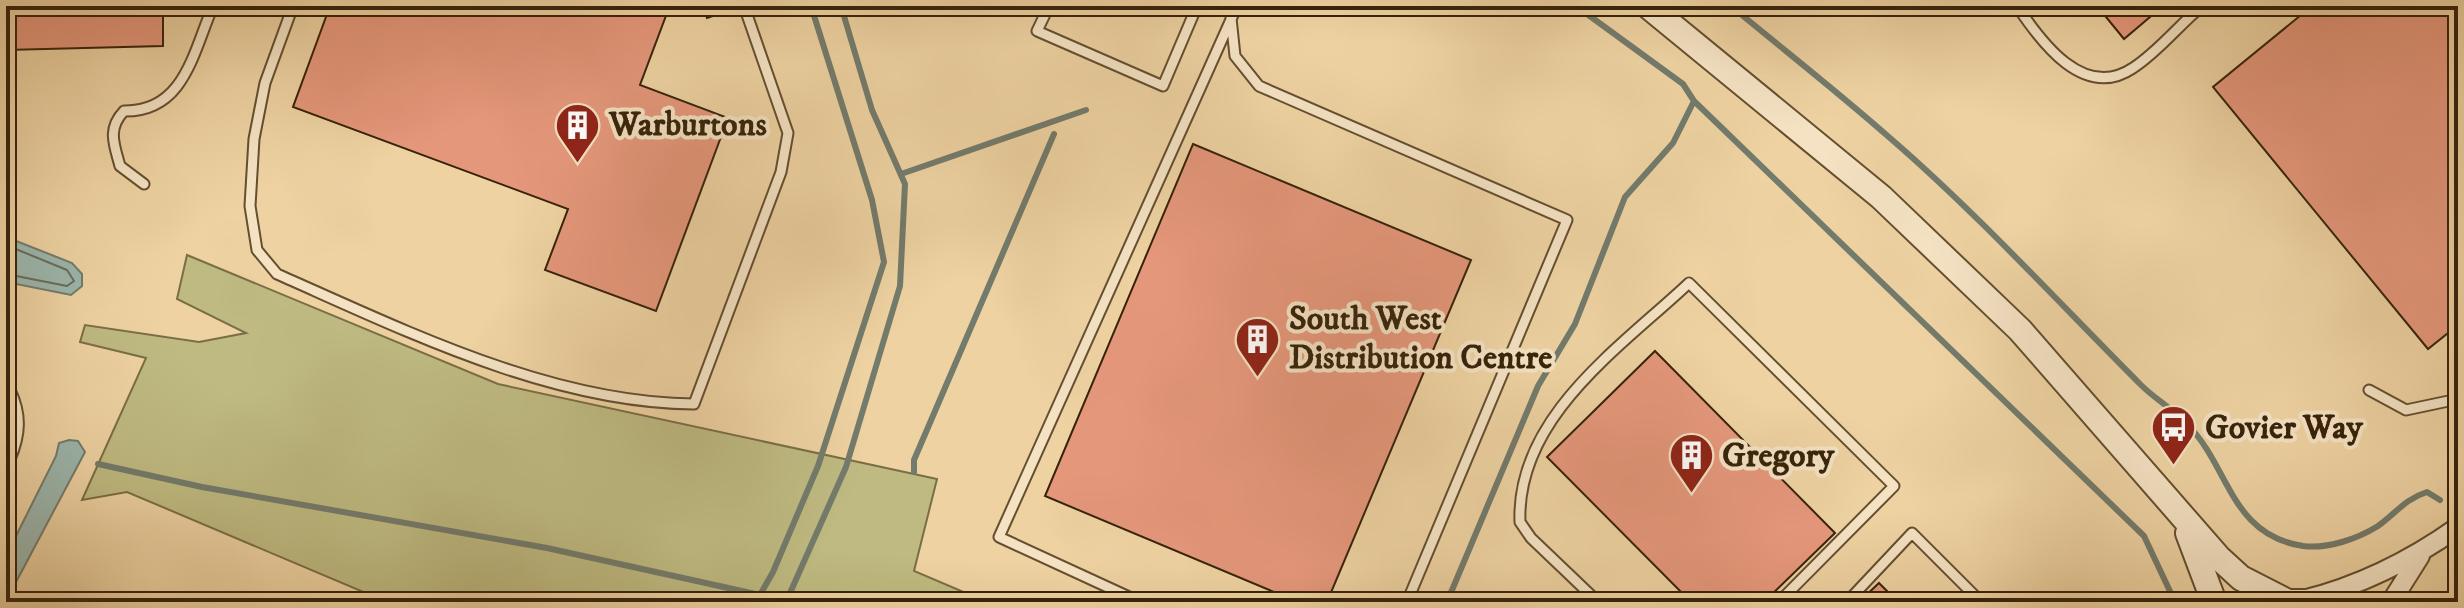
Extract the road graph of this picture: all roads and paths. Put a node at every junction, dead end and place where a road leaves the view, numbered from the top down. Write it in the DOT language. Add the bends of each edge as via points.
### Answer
graph roads {
  1 [pos="213,6"];
  2 [pos="293,6"];
  3 [pos="745,6"];
  4 [pos="1049,6"];
  5 [pos="1197,6"];
  6 [pos="1226,6"];
  7 [pos="1236,6"];
  8 [pos="1648,6"];
  9 [pos="2017,6"];
  10 [pos="2202,6"];
  11 [pos="1231,18"];
  12 [pos="144,184"];
  13 [pos="2369,390"];
  14 [pos="6,392"];
  15 [pos="2458,399"];
  16 [pos="6,457"];
  17 [pos="2182,516"];
  18 [pos="2458,527"];
  19 [pos="2421,554"];
  20 [pos="1596,601"];
  21 [pos="1140,602"];
  22 [pos="1407,602"];
  23 [pos="1779,602"];
  24 [pos="1847,602"];
  25 [pos="1981,602"];
  26 [pos="2214,602"];
  27 [pos="2301,602"];
  28 [pos="2391,602"];
  1 -- 12 [label="lane" via="177,90 147,112 124,111 113,122 120,166"];
  2 -- 3 [label="lane" via="265,83 254,139 250,206 257,250 277,274 494,367 653,404 694,404 781,172 788,133"];
  4 -- 5 [label="lane" via="1037,31 1163,86"];
  6 -- 7 [label="lane"];
  7 -- 11 [label="lane"];
  8 -- 17 [label="street" via="1881,197 2020,330"];
  9 -- 10 [label="lane" via="2071,69 2091,77 2133,69"];
  11 -- 21 [label="lane" via="999,537"];
  11 -- 22 [label="lane" via="1235,56 1259,86 1567,220"];
  13 -- 15 [label="lane" via="2406,410"];
  14 -- 16 [label="street" via="14,419"];
  17 -- 26 [label="street"];
  17 -- 27 [label="street" via="2241,578"];
  18 -- 19 [label="street"];
  19 -- 27 [label="street" via="2343,590"];
  19 -- 28 [label="street"];
  20 -- 23 [label="lane" via="1520,522 1529,469 1556,410 1689,283 1894,486"];
  24 -- 25 [label="lane" via="1912,533"];
}
